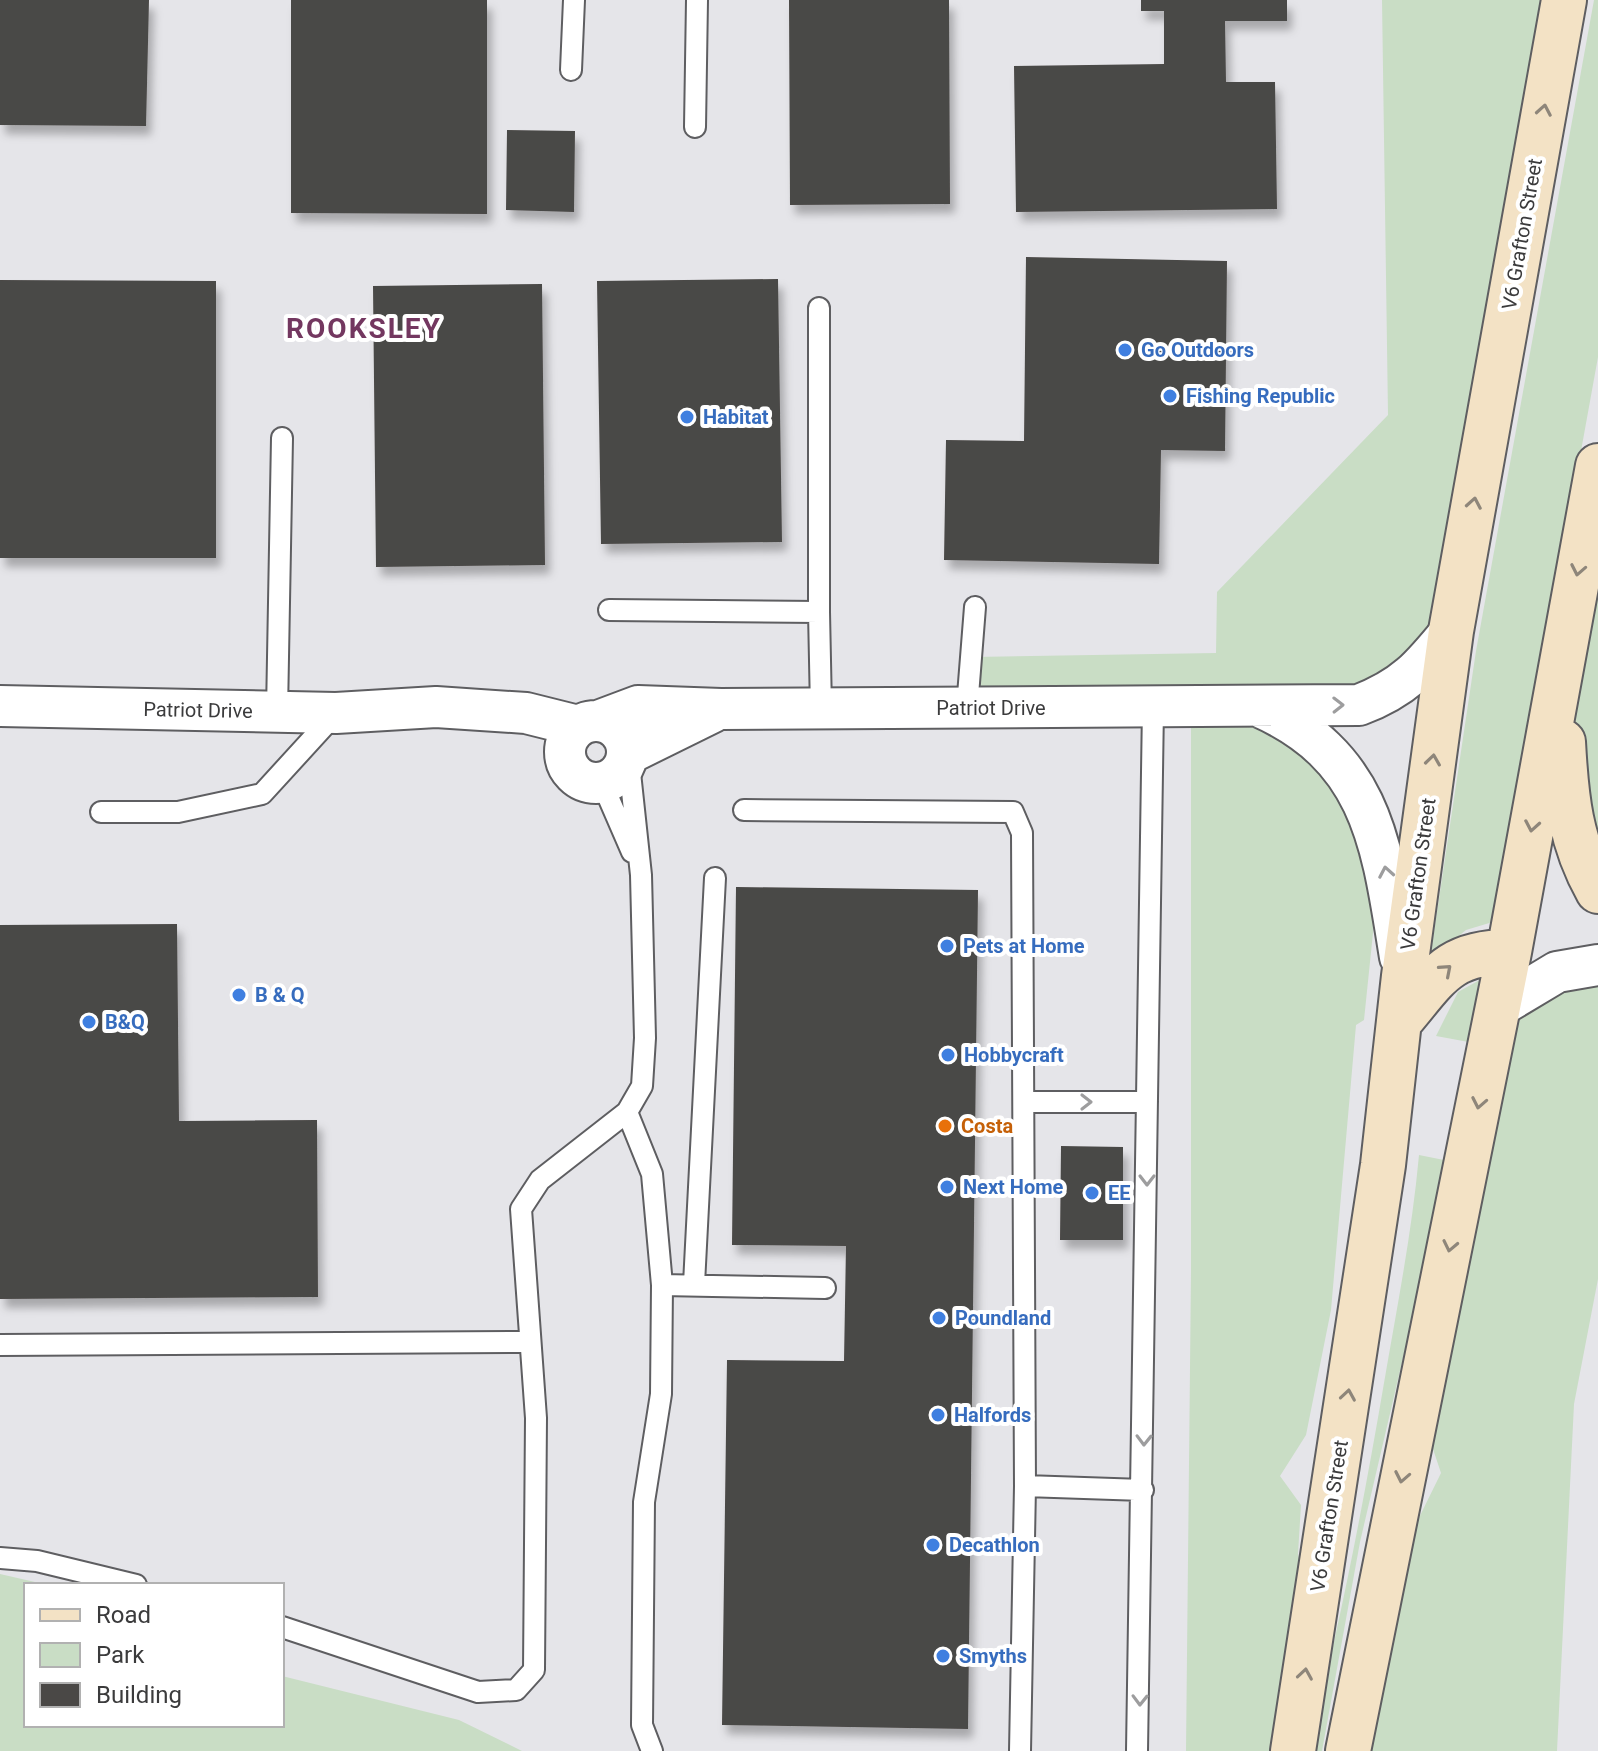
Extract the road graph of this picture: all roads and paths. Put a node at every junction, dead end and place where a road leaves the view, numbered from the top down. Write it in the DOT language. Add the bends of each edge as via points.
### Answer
graph roads {
  1 [pos="574,0"];
  2 [pos="697,0"];
  3 [pos="1564,0"];
  4 [pos="571,70"];
  5 [pos="695,127"];
  6 [pos="819,308"];
  7 [pos="282,438"];
  8 [pos="1598,466"];
  9 [pos="975,607"];
  10 [pos="609,610"];
  11 [pos="819,612"];
  12 [pos="1451,631"];
  13 [pos="1559,671"];
  14 [pos="0,706"];
  15 [pos="1153,707"];
  16 [pos="1260,707"];
  17 [pos="967,708"];
  18 [pos="721,709"];
  19 [pos="821,709"];
  20 [pos="277,712"];
  21 [pos="336,713"];
  22 [pos="581,735"];
  23 [pos="615,768"];
  24 [pos="744,810"];
  25 [pos="101,812"];
  26 [pos="641,875"];
  27 [pos="715,878"];
  28 [pos="1598,891"];
  29 [pos="1509,952"];
  30 [pos="1598,957"];
  31 [pos="1598,965"];
  32 [pos="1404,976"];
  33 [pos="1494,1022"];
  34 [pos="1400,1026"];
  35 [pos="1024,1102"];
  36 [pos="1147,1102"];
  37 [pos="627,1112"];
  38 [pos="694,1284"];
  39 [pos="662,1285"];
  40 [pos="825,1288"];
  41 [pos="530,1342"];
  42 [pos="0,1345"];
  43 [pos="1025,1486"];
  44 [pos="1143,1490"];
  45 [pos="0,1558"];
  46 [pos="128,1583"];
  47 [pos="284,1628"];
  48 [pos="652,1751"];
  49 [pos="1020,1751"];
  50 [pos="1137,1751"];
  51 [pos="1293,1751"];
  52 [pos="1348,1751"];
  1 -- 4 [label="lane"];
  2 -- 5 [label="lane"];
  12 -- 3 [label="street, V6 Grafton Street, one-way"];
  6 -- 11 [label="lane"];
  7 -- 20 [label="lane"];
  8 -- 13 [label="street, one-way"];
  9 -- 17 [label="lane"];
  10 -- 11 [label="lane"];
  11 -- 19 [label="lane"];
  16 -- 12 [label="street, Patriot Drive, one-way" via="1359,705 1387,694 1416,674"];
  32 -- 12 [label="street, V6 Grafton Street, one-way"];
  13 -- 28 [label="street" via="1566,792 1579,858"];
  13 -- 29 [label="street, one-way"];
  14 -- 20 [label="street, Patriot Drive"];
  15 -- 16 [label="street, Patriot Drive"];
  15 -- 17 [label="street, Patriot Drive"];
  15 -- 36 [label="lane"];
  32 -- 16 [label="street, Patriot Drive, one-way" via="1382,846 1369,810 1323,746 1297,723"];
  17 -- 19 [label="street, Patriot Drive"];
  18 -- 19 [label="street, Patriot Drive"];
  18 -- 22 [label="street, Patriot Drive" via="638,706"];
  18 -- 23 [label="street, Patriot Drive"];
  20 -- 21 [label="street, Patriot Drive"];
  21 -- 22 [label="street, Patriot Drive" via="436,707 526,713"];
  21 -- 25 [label="lane" via="262,794 178,812"];
  22 -- 23 [label="street" via="581,779"];
  22 -- 23 [label="street" via="613,725 626,743"];
  23 -- 26 [label="lane"];
  23 -- 26 [label="lane"];
  24 -- 35 [label="lane" via="1013,812 1022,833"];
  26 -- 37 [label="lane" via="645,1038 642,1086"];
  27 -- 38 [label="lane"];
  29 -- 30 [label="street"];
  29 -- 33 [label="street"];
  34 -- 29 [label="street, one-way" via="1445,968 1463,957"];
  31 -- 33 [label="street" via="1557,972"];
  32 -- 34 [label="street, V6 Grafton Street"];
  33 -- 52 [label="street, one-way"];
  51 -- 34 [label="street, V6 Grafton Street, one-way"];
  35 -- 36 [label="lane, one-way"];
  35 -- 43 [label="lane"];
  36 -- 44 [label="lane, one-way"];
  37 -- 39 [label="lane" via="652,1174"];
  37 -- 41 [label="lane" via="540,1180 521,1209"];
  38 -- 39 [label="lane"];
  38 -- 40 [label="lane"];
  39 -- 48 [label="lane" via="661,1394 644,1502 642,1725"];
  41 -- 42 [label="lane"];
  41 -- 47 [label="lane" via="536,1418 534,1670 516,1690 478,1692"];
  43 -- 44 [label="lane"];
  43 -- 49 [label="lane"];
  44 -- 50 [label="lane, one-way"];
  45 -- 46 [label="lane" via="37,1561"];
}
